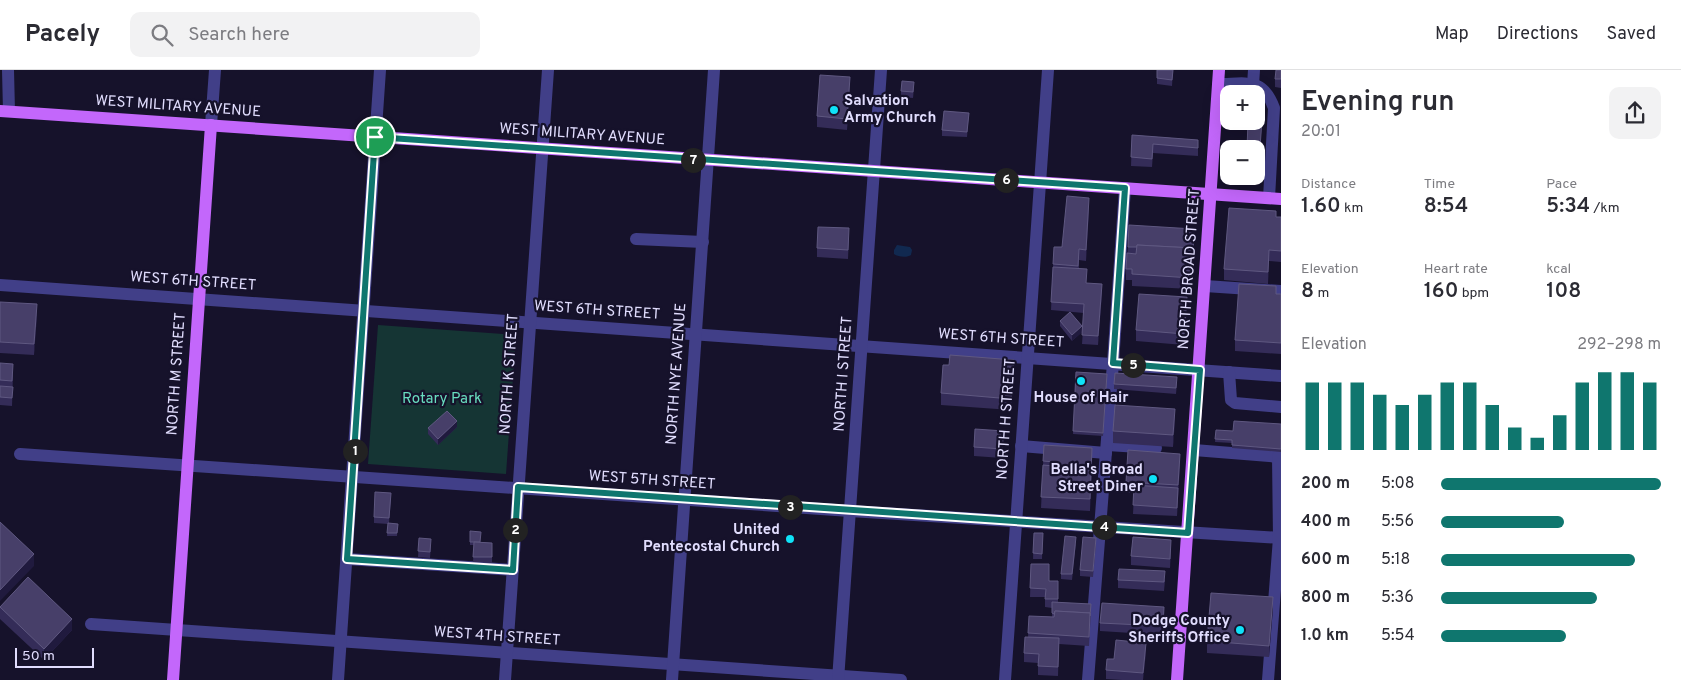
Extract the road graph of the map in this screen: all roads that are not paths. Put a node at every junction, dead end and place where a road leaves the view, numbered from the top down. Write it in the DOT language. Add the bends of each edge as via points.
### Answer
graph roads {
  1 [pos="8,70"];
  2 [pos="215,70"];
  3 [pos="380,70"];
  4 [pos="548,70"];
  5 [pos="714,70"];
  6 [pos="881,70"];
  7 [pos="1048,70"];
  8 [pos="1219,70"];
  9 [pos="1254,70"];
  10 [pos="1218,84"];
  11 [pos="1253,85"];
  12 [pos="1265,90"];
  13 [pos="4,111"];
  14 [pos="212,125"];
  15 [pos="375,137"];
  16 [pos="543,149"];
  17 [pos="708,161"];
  18 [pos="874,171"];
  19 [pos="1041,183"];
  20 [pos="1125,188"];
  21 [pos="1211,194"];
  22 [pos="1275,199"];
  23 [pos="636,239"];
  24 [pos="703,242"];
  25 [pos="0,285"];
  26 [pos="1205,286"];
  27 [pos="1281,291"];
  28 [pos="198,299"];
  29 [pos="365,310"];
  30 [pos="530,322"];
  31 [pos="696,335"];
  32 [pos="862,346"];
  33 [pos="1027,358"];
  34 [pos="1113,363"];
  35 [pos="1200,370"];
  36 [pos="1229,372"];
  37 [pos="1281,376"];
  38 [pos="1281,406"];
  39 [pos="1021,446"];
  40 [pos="1156,448"];
  41 [pos="1106,449"];
  42 [pos="1194,450"];
  43 [pos="20,454"];
  44 [pos="1280,457"];
  45 [pos="188,465"];
  46 [pos="353,476"];
  47 [pos="518,487"];
  48 [pos="685,500"];
  49 [pos="850,511"];
  50 [pos="1016,522"];
  51 [pos="1100,527"];
  52 [pos="1188,533"];
  53 [pos="1280,538"];
  54 [pos="347,559"];
  55 [pos="513,570"];
  56 [pos="91,624"];
  57 [pos="176,630"];
  58 [pos="341,642"];
  59 [pos="507,654"];
  60 [pos="673,664"];
  61 [pos="838,678"];
  62 [pos="173,680"];
  63 [pos="338,680"];
  64 [pos="505,680"];
  65 [pos="672,680"];
  66 [pos="902,680"];
  67 [pos="1005,680"];
  68 [pos="1088,680"];
  69 [pos="1177,680"];
  70 [pos="1268,680"];
  1 -- 13 [label="street"];
  2 -- 14 [label="street, NORTH M STREET"];
  3 -- 15 [label="street"];
  4 -- 16 [label="street, NORTH K STREET"];
  5 -- 17 [label="street, NORTH NYE AVENUE"];
  6 -- 18 [label="street, NORTH I STREET"];
  7 -- 19 [label="street, NORTH H STREET"];
  8 -- 10 [label="main road, NORTH BROAD STREET"];
  9 -- 11 [label="street"];
  10 -- 11 [label="street"];
  10 -- 21 [label="main road, NORTH BROAD STREET"];
  12 -- 22 [label="street" via="1274,108"];
  13 -- 14 [label="main road, WEST MILITARY AVENUE"];
  14 -- 15 [label="main road, WEST MILITARY AVENUE"];
  14 -- 28 [label="main road, NORTH M STREET"];
  15 -- 16 [label="main road, WEST MILITARY AVENUE"];
  15 -- 29 [label="street"];
  16 -- 17 [label="main road, WEST MILITARY AVENUE"];
  16 -- 30 [label="street, NORTH K STREET"];
  17 -- 18 [label="main road, WEST MILITARY AVENUE"];
  17 -- 24 [label="street, NORTH NYE AVENUE"];
  18 -- 19 [label="main road, WEST MILITARY AVENUE"];
  18 -- 32 [label="street, NORTH I STREET"];
  19 -- 20 [label="main road, WEST MILITARY AVENUE"];
  19 -- 33 [label="street, NORTH H STREET"];
  20 -- 21 [label="main road, WEST MILITARY AVENUE"];
  20 -- 34 [label="street"];
  21 -- 22 [label="main road, WEST MILITARY AVENUE"];
  21 -- 26 [label="main road, NORTH BROAD STREET"];
  23 -- 24 [label="street"];
  24 -- 31 [label="street, NORTH NYE AVENUE"];
  25 -- 28 [label="street, WEST 6TH STREET"];
  26 -- 27 [label="street"];
  26 -- 35 [label="main road, NORTH BROAD STREET"];
  28 -- 29 [label="street, WEST 6TH STREET"];
  28 -- 45 [label="main road, NORTH M STREET"];
  29 -- 30 [label="street, WEST 6TH STREET"];
  29 -- 46 [label="street"];
  30 -- 31 [label="street, WEST 6TH STREET"];
  30 -- 47 [label="street, NORTH K STREET"];
  31 -- 32 [label="street, WEST 6TH STREET"];
  31 -- 48 [label="street, NORTH NYE AVENUE"];
  32 -- 33 [label="street, WEST 6TH STREET"];
  32 -- 49 [label="street, NORTH I STREET"];
  33 -- 34 [label="street, WEST 6TH STREET"];
  33 -- 39 [label="street, NORTH H STREET"];
  34 -- 35 [label="street, WEST 6TH STREET"];
  34 -- 41 [label="street"];
  35 -- 36 [label="street, WEST 6TH STREET"];
  35 -- 42 [label="main road, NORTH BROAD STREET"];
  36 -- 37 [label="street, WEST 6TH STREET"];
  36 -- 38 [label="street" via="1231,400 1235,403"];
  39 -- 41 [label="street"];
  39 -- 50 [label="street, NORTH H STREET"];
  40 -- 41 [label="street"];
  41 -- 51 [label="street"];
  42 -- 44 [label="street"];
  42 -- 52 [label="main road, NORTH BROAD STREET"];
  43 -- 45 [label="street, WEST 5TH STREET"];
  44 -- 53 [label="street"];
  45 -- 46 [label="street, WEST 5TH STREET"];
  45 -- 57 [label="main road, NORTH M STREET"];
  46 -- 47 [label="street, WEST 5TH STREET"];
  46 -- 54 [label="street"];
  47 -- 48 [label="street, WEST 5TH STREET"];
  47 -- 55 [label="street, NORTH K STREET"];
  48 -- 49 [label="street, WEST 5TH STREET"];
  48 -- 60 [label="street, NORTH NYE AVENUE"];
  49 -- 50 [label="street, WEST 5TH STREET"];
  49 -- 61 [label="street, NORTH I STREET"];
  50 -- 51 [label="street, WEST 5TH STREET"];
  50 -- 67 [label="street, NORTH H STREET"];
  51 -- 52 [label="street, WEST 5TH STREET"];
  51 -- 68 [label="street"];
  52 -- 53 [label="street, WEST 5TH STREET"];
  52 -- 69 [label="main road, NORTH BROAD STREET"];
  53 -- 70 [label="street"];
  54 -- 55 [label="street"];
  54 -- 58 [label="street"];
  55 -- 59 [label="street, NORTH K STREET"];
  56 -- 57 [label="street, WEST 4TH STREET"];
  57 -- 58 [label="street, WEST 4TH STREET"];
  57 -- 62 [label="main road, NORTH M STREET"];
  58 -- 59 [label="street, WEST 4TH STREET"];
  58 -- 63 [label="street"];
  59 -- 60 [label="street, WEST 4TH STREET"];
  59 -- 64 [label="street, NORTH K STREET"];
  60 -- 61 [label="street, WEST 4TH STREET"];
  60 -- 65 [label="street, NORTH NYE AVENUE"];
  61 -- 66 [label="street, WEST 4TH STREET"];
}
